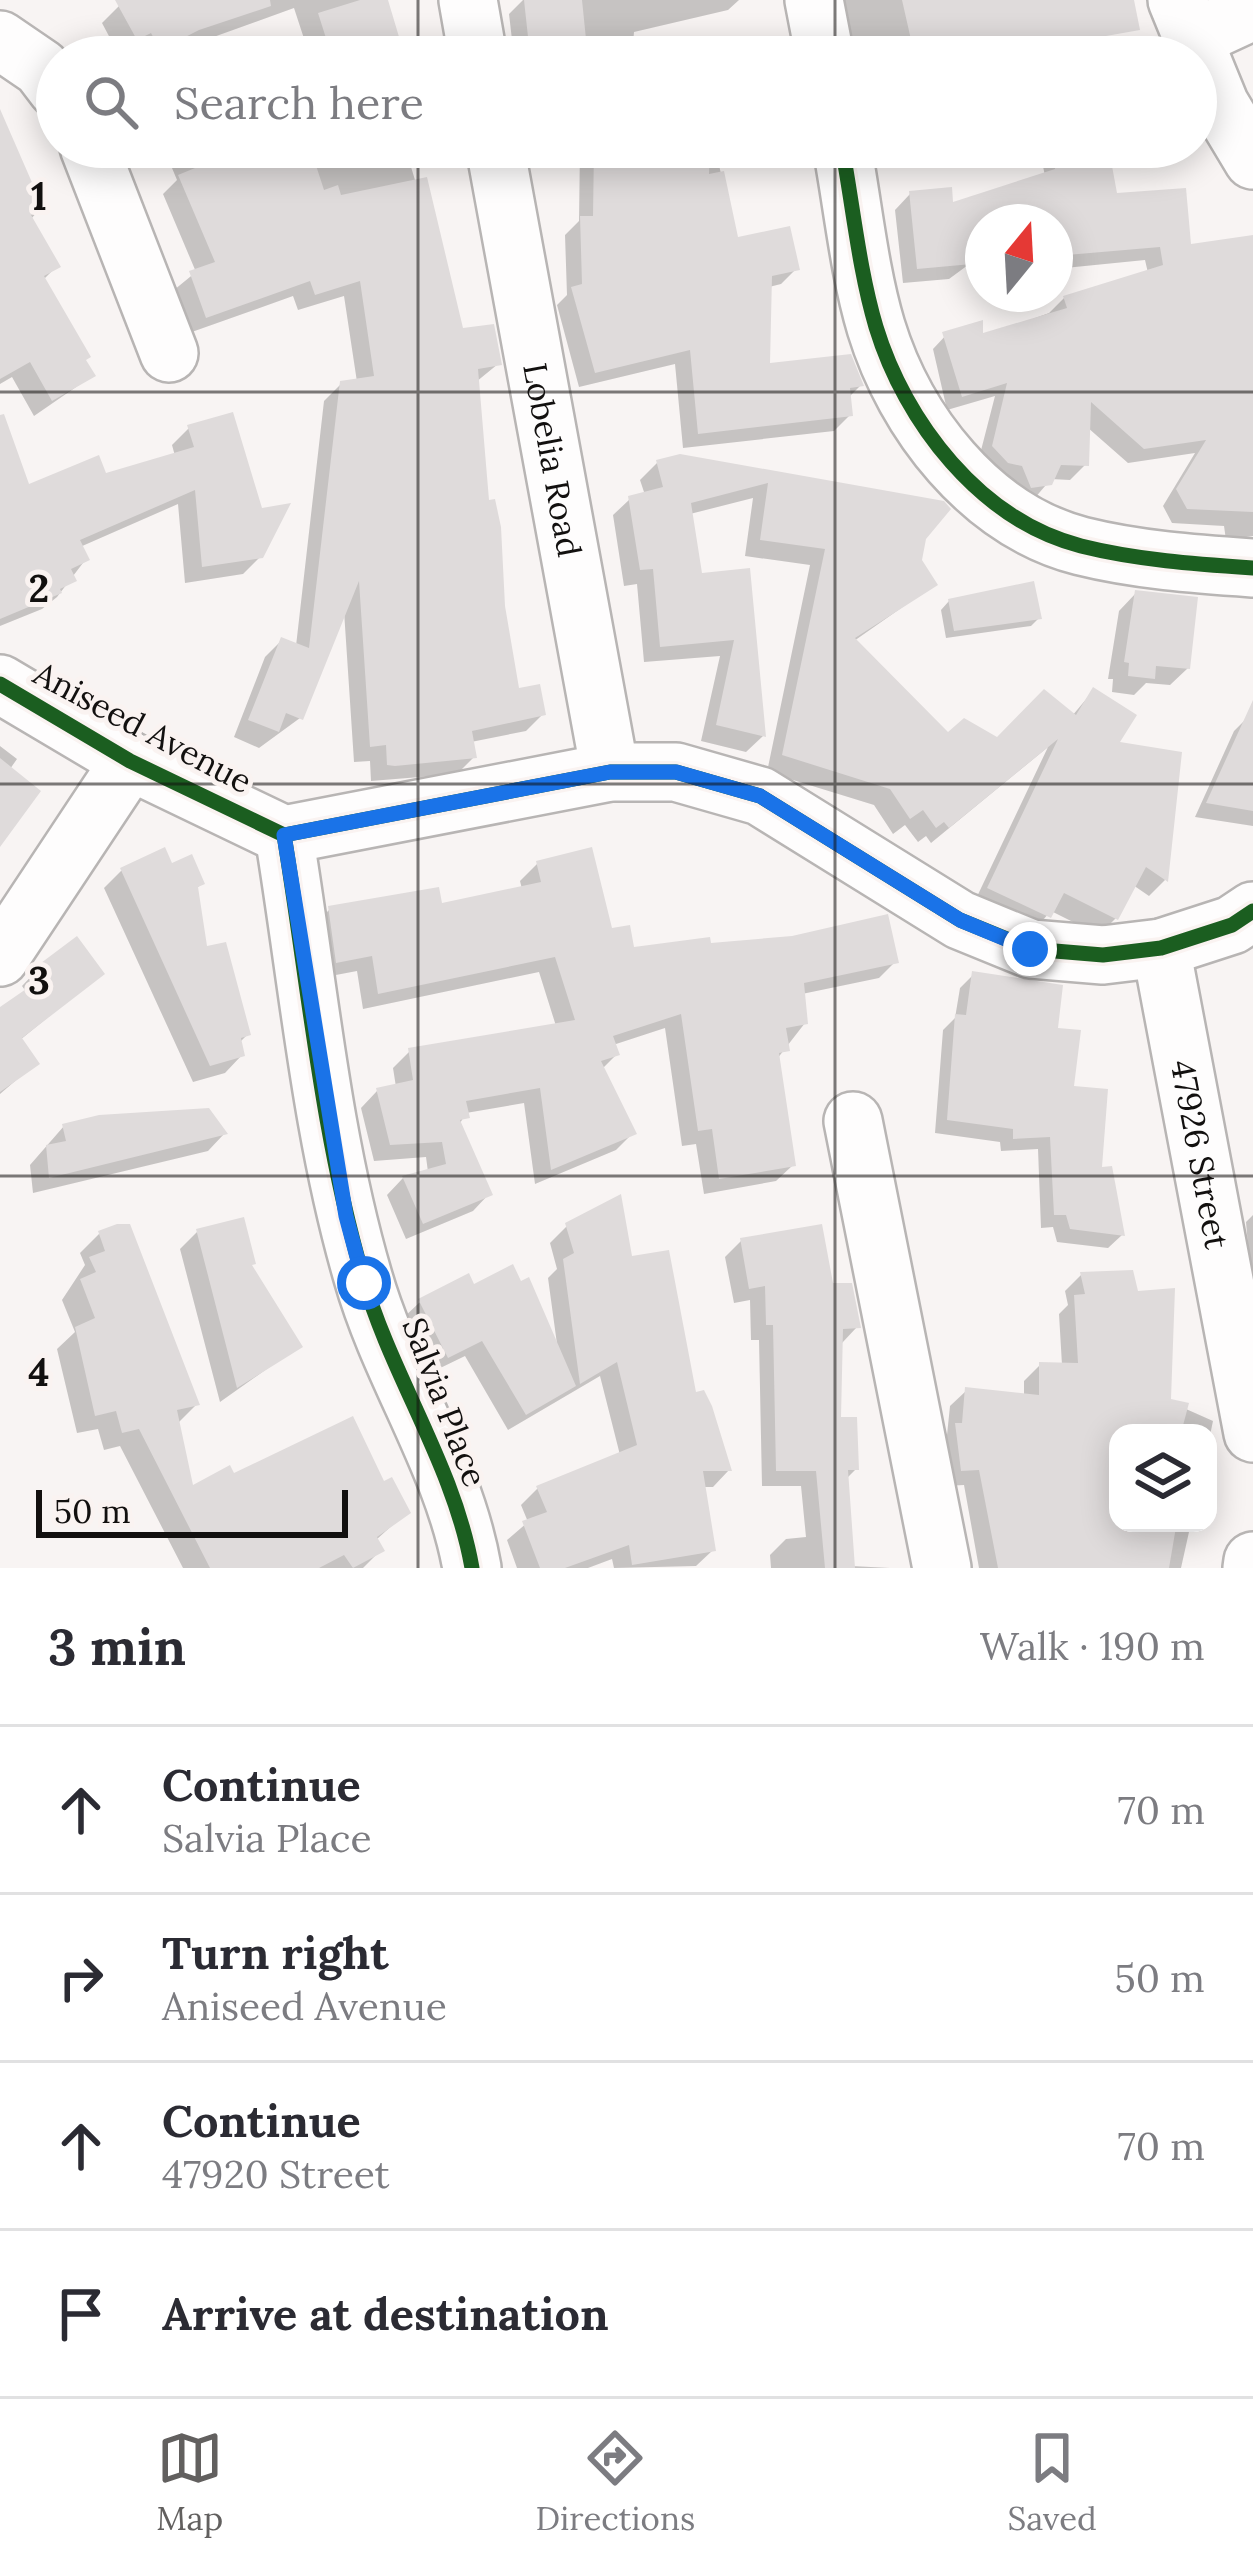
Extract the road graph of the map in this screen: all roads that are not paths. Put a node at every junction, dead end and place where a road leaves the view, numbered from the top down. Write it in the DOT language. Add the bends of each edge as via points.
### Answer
graph roads {
  1 [pos="468,0"];
  2 [pos="814,0"];
  3 [pos="1253,10"];
  4 [pos="1184,20"];
  5 [pos="474,36"];
  6 [pos="821,36"];
  7 [pos="0,40"];
  8 [pos="36,65"];
  9 [pos="1217,87"];
  10 [pos="1253,160"];
  11 [pos="97,168"];
  12 [pos="499,168"];
  13 [pos="846,168"];
  14 [pos="170,353"];
  15 [pos="1253,568"];
  16 [pos="0,684"];
  17 [pos="130,761"];
  18 [pos="610,772"];
  19 [pos="284,835"];
  20 [pos="1253,911"];
  21 [pos="1161,948"];
  22 [pos="0,957"];
  23 [pos="854,1121"];
  24 [pos="1253,1433"];
  25 [pos="472,1568"];
  26 [pos="942,1568"];
  1 -- 5 [label="street"];
  2 -- 6 [label="street"];
  3 -- 4 [label="street"];
  7 -- 8 [label="street"];
  9 -- 10 [label="street"];
  11 -- 14 [label="street"];
  12 -- 18 [label="street, Lobelia Road"];
  13 -- 15 [label="street" via="877,327 915,418 964,475 1022,521 1076,545"];
  16 -- 17 [label="street, Aniseed Avenue"];
  17 -- 19 [label="street, Aniseed Avenue"];
  17 -- 22 [label="street"];
  18 -- 19 [label="street"];
  18 -- 21 [label="street" via="676,772 760,796 960,920 1030,949 1103,955"];
  19 -- 25 [label="street, Salvia Place" via="346,1216"];
  20 -- 21 [label="street" via="1232,926"];
  21 -- 24 [label="street, 47926 Street"];
  23 -- 26 [label="street"];
}
